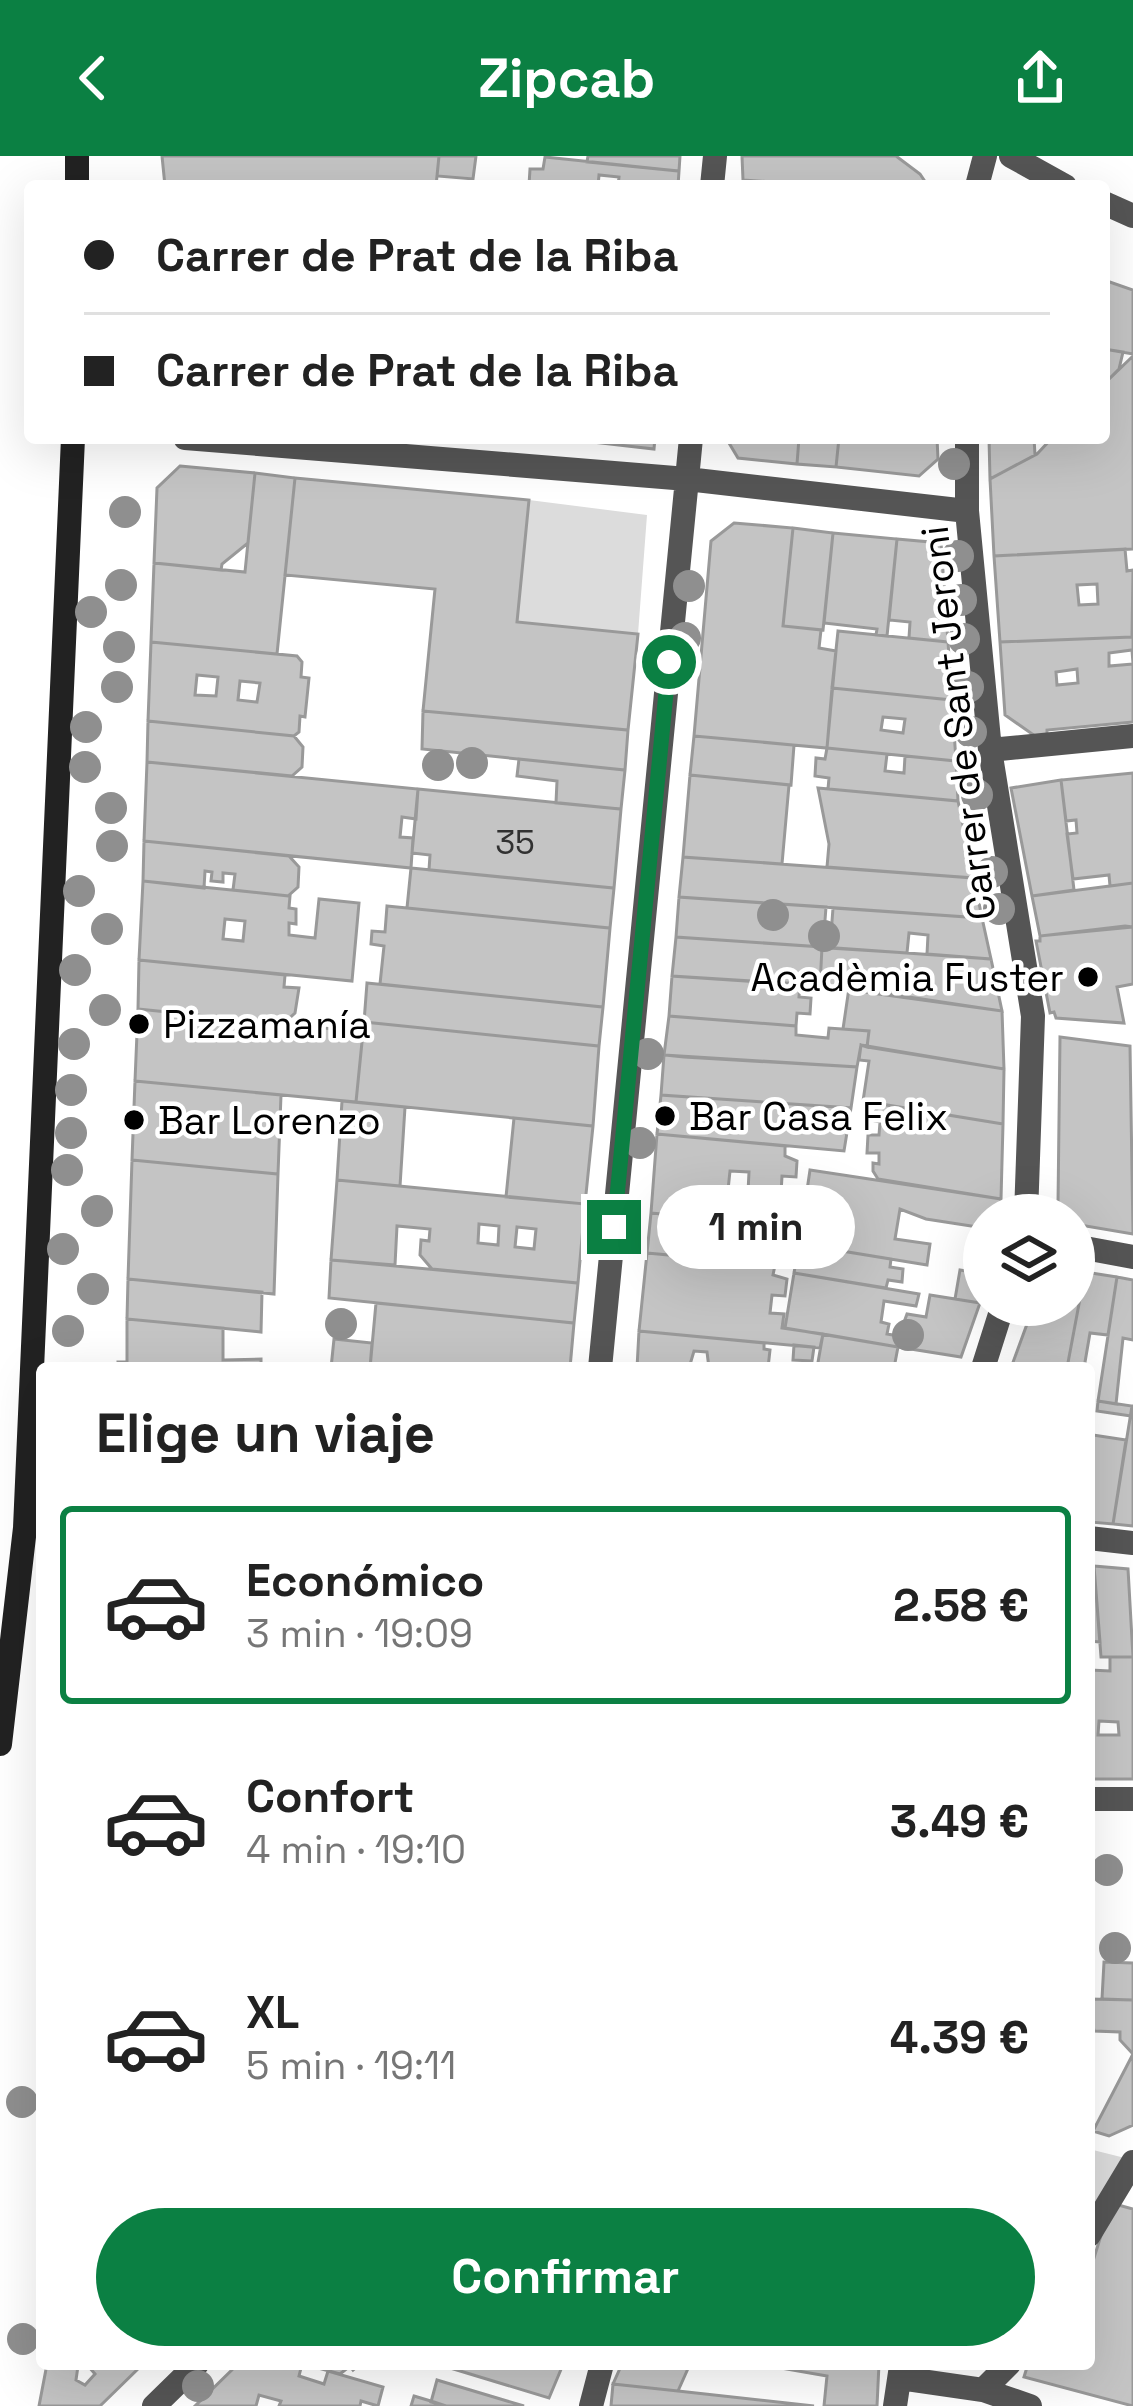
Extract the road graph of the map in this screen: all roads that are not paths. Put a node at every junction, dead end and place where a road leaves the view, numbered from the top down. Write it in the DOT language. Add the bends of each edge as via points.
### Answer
graph roads {
  1 [pos="1011,156"];
  2 [pos="1054,180"];
  3 [pos="73,444"];
  4 [pos="259,444"];
  5 [pos="690,444"];
  6 [pos="967,444"];
  7 [pos="687,478"];
  8 [pos="967,511"];
  9 [pos="1133,736"];
  10 [pos="990,750"];
  11 [pos="1027,1194"];
  12 [pos="1095,1250"];
  13 [pos="1133,1257"];
  14 [pos="996,1326"];
  15 [pos="39,1362"];
  16 [pos="601,1362"];
  17 [pos="984,1362"];
  18 [pos="36,1451"];
  19 [pos="33,1533"];
  20 [pos="1095,1539"];
  21 [pos="1133,1543"];
  22 [pos="0,1744"];
  23 [pos="1095,1798"];
  24 [pos="1133,1799"];
  25 [pos="1133,2162"];
  26 [pos="1095,2224"];
  27 [pos="191,2370"];
  28 [pos="600,2370"];
  29 [pos="1003,2370"];
  30 [pos="900,2371"];
  31 [pos="982,2390"];
  32 [pos="154,2406"];
  33 [pos="591,2406"];
  34 [pos="895,2406"];
  35 [pos="1030,2406"];
  1 -- 2 [label="street"];
  3 -- 15 [label="street"];
  4 -- 7 [label="street"];
  5 -- 7 [label="street"];
  6 -- 8 [label="street, Carrer de Sant Jeroni"];
  7 -- 8 [label="street"];
  7 -- 16 [label="street"];
  8 -- 10 [label="street, Carrer de Sant Jeroni"];
  9 -- 10 [label="street"];
  10 -- 11 [label="street, Carrer de Sant Jeroni" via="1034,1016"];
  12 -- 13 [label="street"];
  14 -- 17 [label="street"];
  18 -- 19 [label="street"];
  19 -- 22 [label="street"];
  20 -- 21 [label="street"];
  23 -- 24 [label="street"];
  25 -- 26 [label="street"];
  27 -- 32 [label="street"];
  28 -- 33 [label="street"];
  29 -- 31 [label="street"];
  30 -- 31 [label="street"];
  30 -- 34 [label="street"];
  31 -- 35 [label="street"];
}
